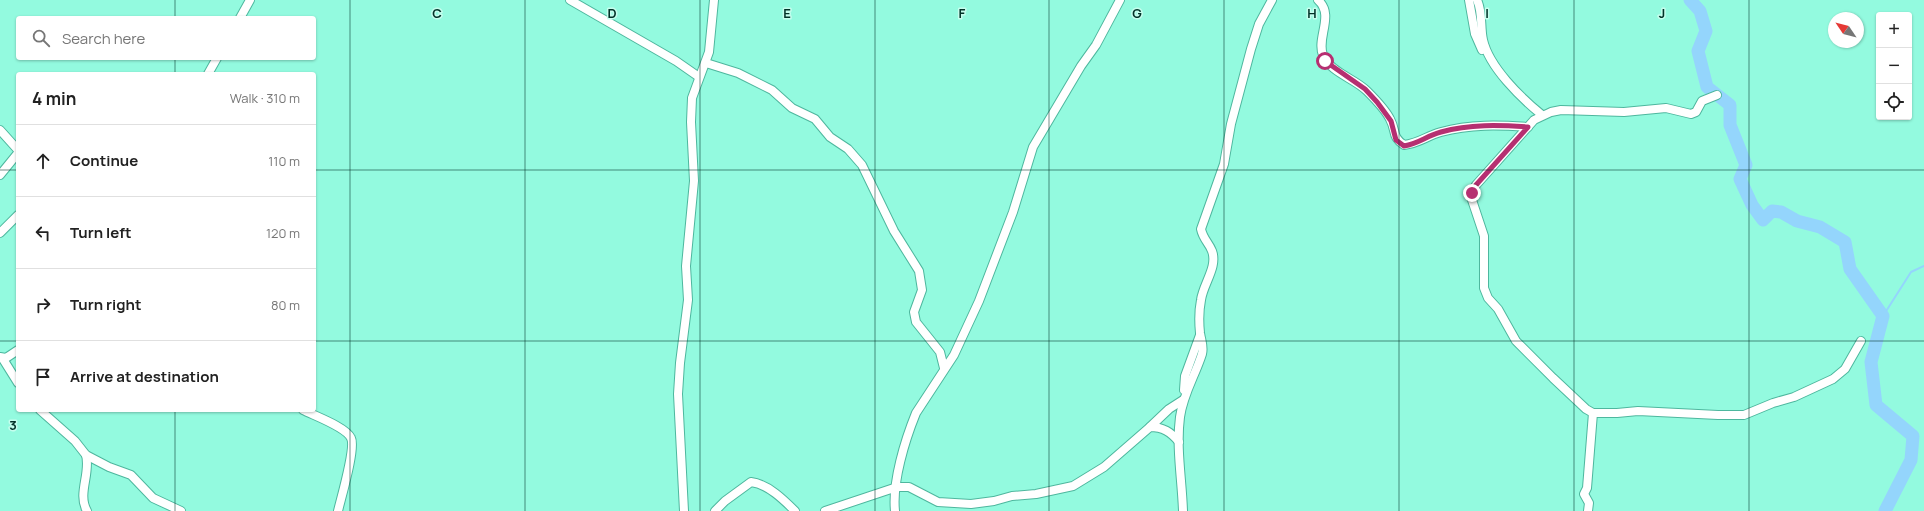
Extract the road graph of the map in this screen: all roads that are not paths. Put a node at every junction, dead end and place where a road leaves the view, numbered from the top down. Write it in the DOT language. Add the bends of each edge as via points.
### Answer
graph roads {
  1 [pos="250,0"];
  2 [pos="570,0"];
  3 [pos="714,0"];
  4 [pos="1120,0"];
  5 [pos="1272,0"];
  6 [pos="1318,0"];
  7 [pos="1469,0"];
  8 [pos="1477,0"];
  9 [pos="241,16"];
  10 [pos="1488,54"];
  11 [pos="216,60"];
  12 [pos="706,63"];
  13 [pos="209,72"];
  14 [pos="699,77"];
  15 [pos="1717,95"];
  16 [pos="1542,115"];
  17 [pos="1528,127"];
  18 [pos="0,130"];
  19 [pos="16,148"];
  20 [pos="16,155"];
  21 [pos="0,175"];
  22 [pos="16,218"];
  23 [pos="0,233"];
  24 [pos="1861,341"];
  25 [pos="16,352"];
  26 [pos="1,361"];
  27 [pos="944,368"];
  28 [pos="16,381"];
  29 [pos="1184,397"];
  30 [pos="42,412"];
  31 [pos="308,412"];
  32 [pos="1593,413"];
  33 [pos="1150,427"];
  34 [pos="1179,442"];
  35 [pos="86,455"];
  36 [pos="897,487"];
  37 [pos="87,511"];
  38 [pos="182,511"];
  39 [pos="338,511"];
  40 [pos="684,511"];
  41 [pos="716,511"];
  42 [pos="795,511"];
  43 [pos="826,511"];
  44 [pos="895,511"];
  45 [pos="1183,511"];
  46 [pos="1588,511"];
  1 -- 9 [label="street"];
  2 -- 14 [label="street"];
  3 -- 12 [label="street"];
  4 -- 27 [label="street" via="1096,45 1033,147 1013,212 982,295 954,355"];
  5 -- 29 [label="street" via="1259,24 1250,49 1224,164 1202,223 1202,237 1212,251 1211,273 1200,302 1203,353"];
  6 -- 17 [label="street" via="1323,4 1324,12 1321,51 1325,61 1365,89 1381,106 1391,121 1396,140 1404,146 1416,144 1441,132 1465,127"];
  7 -- 10 [label="street" via="1477,41"];
  8 -- 10 [label="street" via="1483,41"];
  10 -- 16 [label="street" via="1521,95"];
  11 -- 13 [label="street"];
  12 -- 14 [label="street"];
  12 -- 27 [label="street" via="738,73 772,90 792,108 815,119 830,137 848,149 862,165 894,231 919,271 922,290 914,312 916,322 940,352"];
  14 -- 40 [label="street" via="692,98 694,181 686,266 688,300 678,394"];
  15 -- 16 [label="street" via="1702,101 1695,114 1666,108 1624,112 1561,110"];
  16 -- 17 [label="street"];
  17 -- 32 [label="street" via="1476,185 1472,193 1484,236 1484,288 1516,340 1558,383"];
  18 -- 19 [label="street"];
  20 -- 21 [label="street"];
  22 -- 23 [label="street"];
  24 -- 32 [label="street" via="1845,369 1833,380 1744,415 1638,411"];
  25 -- 26 [label="street"];
  26 -- 28 [label="street"];
  27 -- 36 [label="street" via="913,422 897,476"];
  29 -- 33 [label="street"];
  29 -- 34 [label="street"];
  30 -- 35 [label="street" via="75,441"];
  31 -- 39 [label="street" via="341,429 352,438 350,461"];
  32 -- 46 [label="street" via="1587,488 1584,494"];
  33 -- 34 [label="street" via="1165,430"];
  33 -- 36 [label="street" via="1104,467 1073,486 971,504 938,502 909,487"];
  34 -- 45 [label="street"];
  35 -- 37 [label="street" via="88,462 83,501"];
  35 -- 38 [label="street" via="131,475 153,498"];
  36 -- 43 [label="street"];
  36 -- 44 [label="street"];
  41 -- 42 [label="street" via="751,482 764,486"];
}
